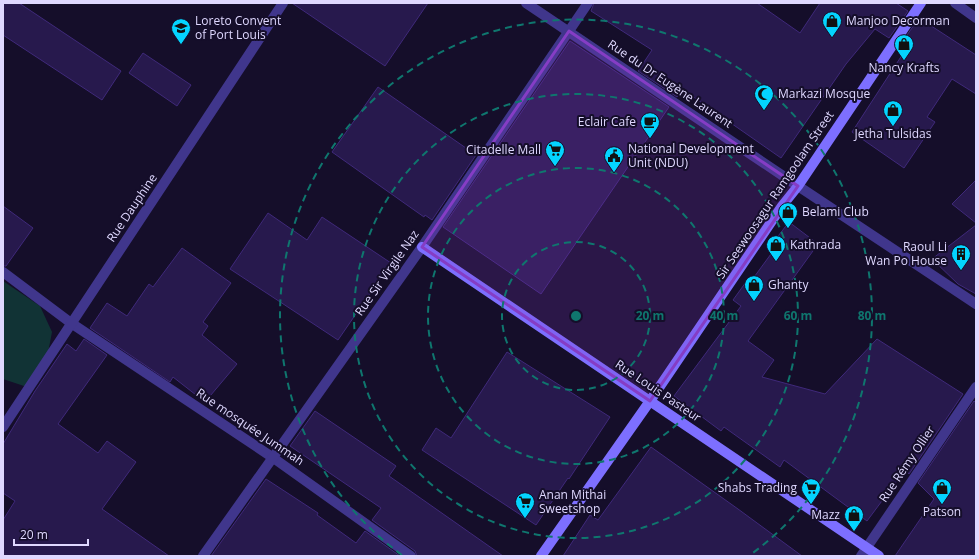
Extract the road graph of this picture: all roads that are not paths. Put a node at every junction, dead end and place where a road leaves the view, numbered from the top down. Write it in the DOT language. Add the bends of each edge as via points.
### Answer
graph roads {
  1 [pos="284,3"];
  2 [pos="526,3"];
  3 [pos="588,3"];
  4 [pos="921,3"];
  5 [pos="955,3"];
  6 [pos="976,18"];
  7 [pos="569,31"];
  8 [pos="798,186"];
  9 [pos="422,247"];
  10 [pos="3,272"];
  11 [pos="976,304"];
  12 [pos="71,323"];
  13 [pos="976,387"];
  14 [pos="650,401"];
  15 [pos="3,427"];
  16 [pos="272,456"];
  17 [pos="866,547"];
  18 [pos="203,556"];
  19 [pos="411,556"];
  20 [pos="541,556"];
  21 [pos="861,556"];
  22 [pos="879,556"];
  1 -- 12 [label="street, Rue Dauphine"];
  2 -- 7 [label="street, Rue du Dr Eugène Laurent"];
  3 -- 7 [label="street, Rue Sir Virgile Naz"];
  4 -- 8 [label="main road, Sir Seewoosagur Ramgoolam Street"];
  5 -- 6 [label="street"];
  7 -- 8 [label="street, Rue du Dr Eugène Laurent"];
  7 -- 9 [label="street, Rue Sir Virgile Naz"];
  8 -- 11 [label="street, Rue du Dr Eugène Laurent"];
  8 -- 14 [label="main road, Sir Seewoosagur Ramgoolam Street"];
  9 -- 14 [label="main road, Rue Louis Pasteur"];
  9 -- 16 [label="street, Rue Sir Virgile Naz"];
  10 -- 12 [label="street, Rue mosquée Jummah"];
  12 -- 15 [label="street, Rue Dauphine"];
  12 -- 16 [label="street, Rue mosquée Jummah"];
  13 -- 17 [label="street, Rue Rémy Ollier"];
  14 -- 17 [label="main road, Rue Louis Pasteur"];
  14 -- 20 [label="main road, Sir Seewoosagur Ramgoolam Street"];
  16 -- 18 [label="street, Rue Sir Virgile Naz"];
  16 -- 19 [label="street, Rue mosquée Jummah"];
  17 -- 21 [label="street, Rue Rémy Ollier"];
  17 -- 22 [label="main road, Rue Louis Pasteur"];
}
